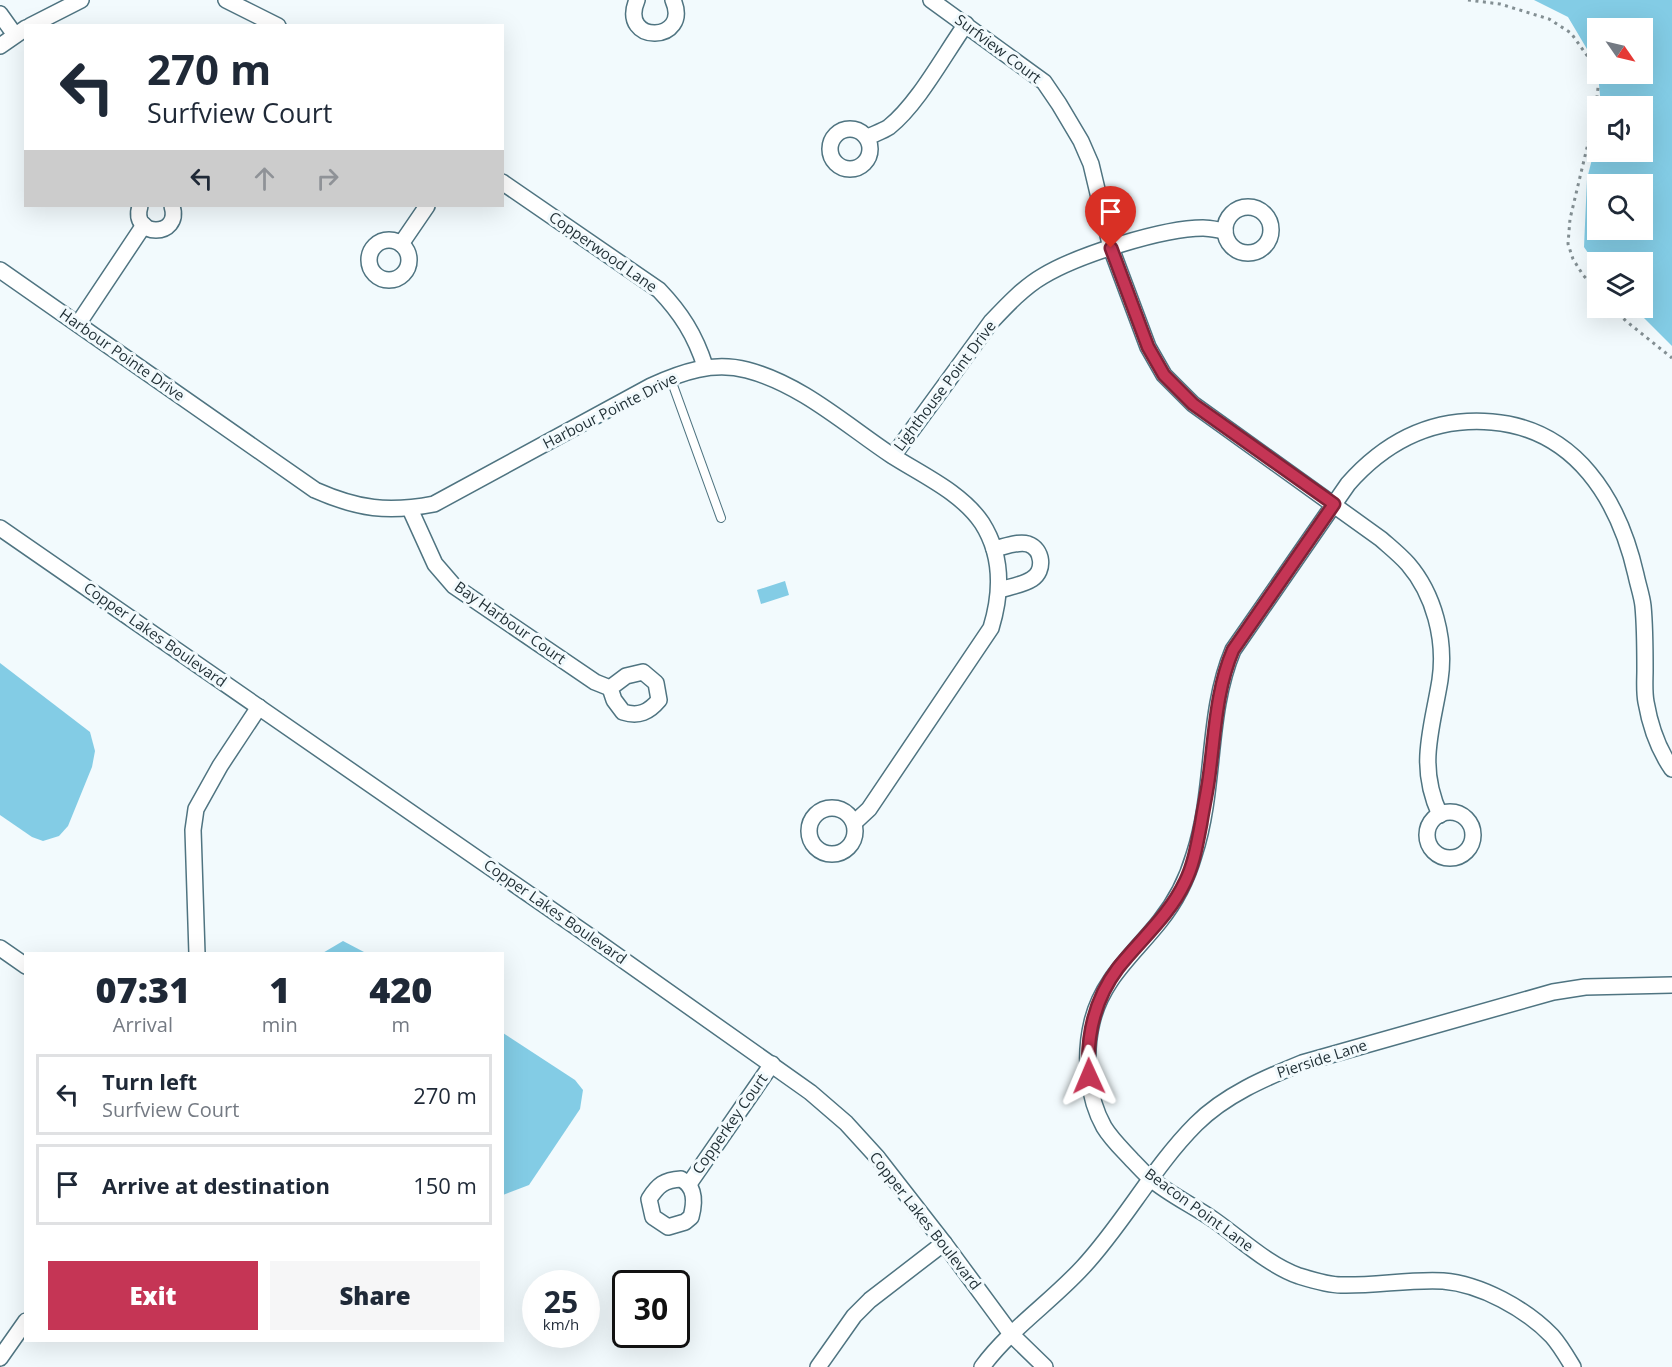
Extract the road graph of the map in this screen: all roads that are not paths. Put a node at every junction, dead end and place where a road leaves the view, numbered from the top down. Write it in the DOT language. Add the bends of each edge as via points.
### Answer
graph roads {
  1 [pos="81,0"];
  2 [pos="226,0"];
  3 [pos="638,0"];
  4 [pos="673,0"];
  5 [pos="932,0"];
  6 [pos="0,14"];
  7 [pos="34,24"];
  8 [pos="274,24"];
  9 [pos="966,24"];
  10 [pos="20,31"];
  11 [pos="0,46"];
  12 [pos="867,137"];
  13 [pos="504,183"];
  14 [pos="140,207"];
  15 [pos="172,207"];
  16 [pos="426,207"];
  17 [pos="144,225"];
  18 [pos="1225,231"];
  19 [pos="401,244"];
  20 [pos="1111,248"];
  21 [pos="0,270"];
  22 [pos="78,324"];
  23 [pos="705,366"];
  24 [pos="670,377"];
  25 [pos="892,456"];
  26 [pos="1334,504"];
  27 [pos="410,509"];
  28 [pos="721,518"];
  29 [pos="0,528"];
  30 [pos="994,549"];
  31 [pos="999,590"];
  32 [pos="610,688"];
  33 [pos="259,707"];
  34 [pos="1672,769"];
  35 [pos="1440,814"];
  36 [pos="854,823"];
  37 [pos="0,948"];
  38 [pos="197,952"];
  39 [pos="24,965"];
  40 [pos="1672,985"];
  41 [pos="772,1064"];
  42 [pos="1151,1179"];
  43 [pos="689,1184"];
  44 [pos="944,1243"];
  45 [pos="24,1324"];
  46 [pos="1011,1334"];
  47 [pos="0,1358"];
  48 [pos="818,1367"];
  49 [pos="982,1367"];
  50 [pos="1045,1367"];
  51 [pos="1573,1367"];
  1 -- 7 [label="street"];
  2 -- 8 [label="street"];
  3 -- 4 [label="street" via="634,16 637,24 650,33 673,25"];
  5 -- 9 [label="street, Surfview Court"];
  6 -- 10 [label="street"];
  9 -- 12 [label="street" via="909,105 888,128"];
  9 -- 20 [label="street, Surfview Court" via="1044,82 1059,104 1091,164"];
  10 -- 11 [label="street"];
  13 -- 23 [label="street, Copperwood Lane" via="659,290 679,312"];
  14 -- 17 [label="street" via="138,213"];
  15 -- 17 [label="street" via="174,215 168,225 152,230"];
  16 -- 19 [label="street"];
  17 -- 22 [label="street"];
  18 -- 20 [label="street, Lighthouse Point Drive" via="1187,229"];
  20 -- 25 [label="street, Lighthouse Point Drive" via="1042,276 1006,306"];
  20 -- 26 [label="street, Surfview Court" via="1148,347 1164,375 1193,404"];
  21 -- 22 [label="street, Harbour Pointe Drive"];
  22 -- 27 [label="street, Harbour Pointe Drive" via="315,490 360,506"];
  23 -- 24 [label="street, Harbour Pointe Drive"];
  23 -- 25 [label="street, Harbour Pointe Drive" via="746,369 793,388"];
  24 -- 27 [label="street, Harbour Pointe Drive" via="434,504"];
  24 -- 28 [label="lane"];
  25 -- 30 [label="street, Harbour Pointe Drive" via="971,509"];
  26 -- 34 [label="street, Beacon Point Lane" via="1360,470 1378,456 1416,432 1443,424 1507,423 1563,448 1600,486 1624,533 1643,604 1645,700 1653,732"];
  26 -- 35 [label="street, Surfview Court" via="1407,563 1426,591 1433,610 1439,632 1440,677 1427,755 1431,795"];
  26 -- 42 [label="street, Beacon Point Lane" via="1233,650 1224,671 1196,851 1186,880 1161,920 1106,985 1091,1023 1088,1059 1096,1108 1113,1140"];
  27 -- 32 [label="street, Bay Harbour Court" via="435,564 454,586 595,682"];
  29 -- 33 [label="street, Copper Lakes Boulevard"];
  30 -- 31 [label="street, Harbour Pointe Drive"];
  30 -- 31 [label="street" via="1028,544 1041,560 1040,570 1031,580"];
  31 -- 36 [label="street, Harbour Pointe Drive" via="991,628 980,647 868,809"];
  33 -- 38 [label="street" via="196,809 193,830"];
  33 -- 41 [label="street, Copper Lakes Boulevard"];
  37 -- 39 [label="street"];
  40 -- 42 [label="street, Pierside Lane" via="1585,987 1553,992 1302,1063 1226,1100 1197,1124"];
  41 -- 43 [label="street, Copperkey Court"];
  41 -- 44 [label="street, Copper Lakes Boulevard" via="846,1123"];
  42 -- 46 [label="street, Pierside Lane" via="1083,1268"];
  42 -- 51 [label="street, Beacon Point Lane" via="1275,1264 1298,1275 1338,1285 1444,1281 1487,1293 1536,1322 1554,1338"];
  44 -- 46 [label="street, Copper Lakes Boulevard"];
  44 -- 48 [label="street" via="870,1300"];
  45 -- 47 [label="street"];
  46 -- 49 [label="street, Pierside Lane"];
  46 -- 50 [label="street, Copper Lakes Boulevard"];
}
